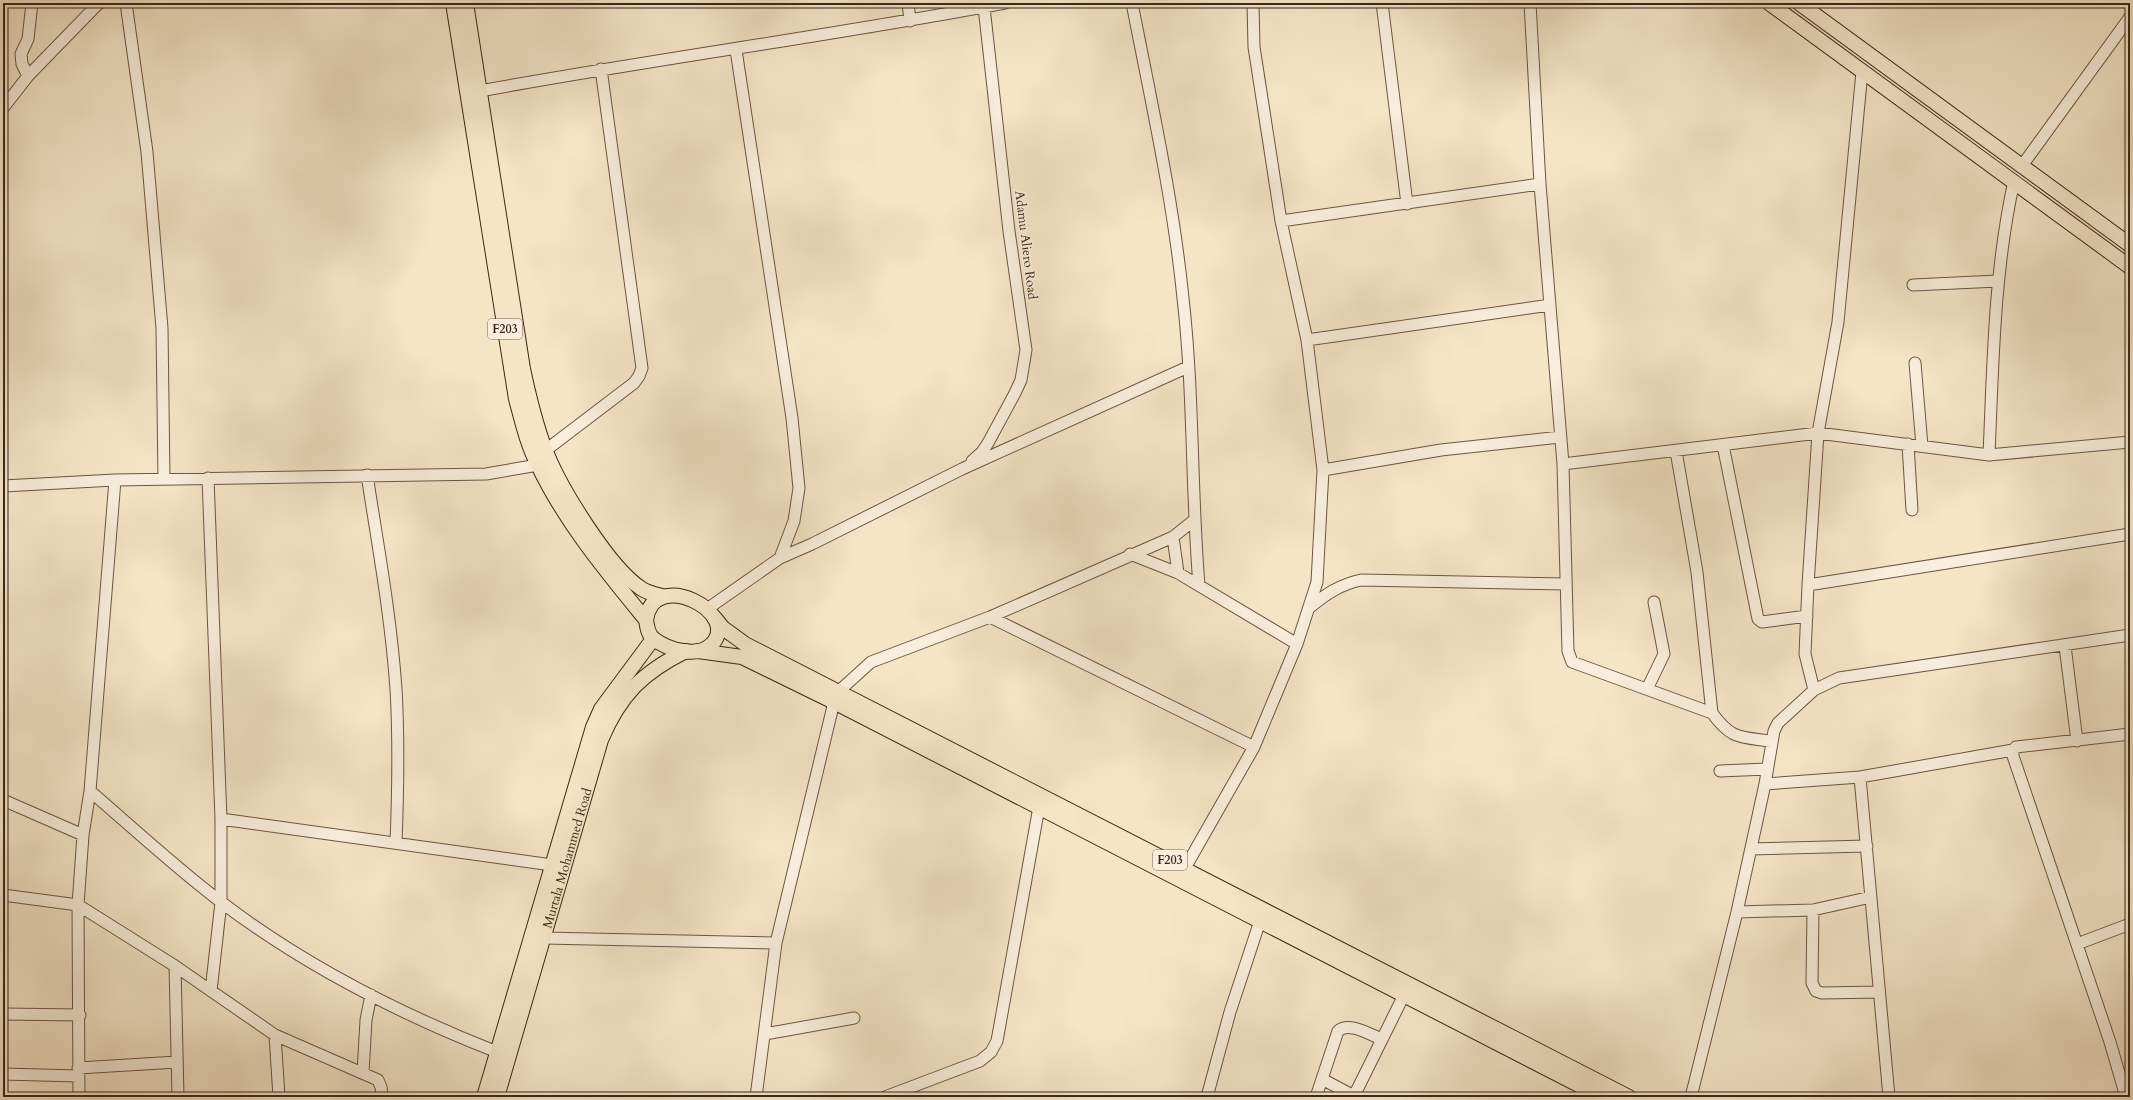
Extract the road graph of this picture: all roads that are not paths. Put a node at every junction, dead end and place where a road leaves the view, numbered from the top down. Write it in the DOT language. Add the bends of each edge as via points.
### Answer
graph roads {
  1 [pos="32,3"];
  2 [pos="99,3"];
  3 [pos="126,3"];
  4 [pos="453,3"];
  5 [pos="466,3"];
  6 [pos="908,3"];
  7 [pos="1005,3"];
  8 [pos="1132,3"];
  9 [pos="1254,3"];
  10 [pos="1382,3"];
  11 [pos="1530,3"];
  12 [pos="1769,3"];
  13 [pos="1798,3"];
  14 [pos="984,7"];
  15 [pos="2130,17"];
  16 [pos="910,21"];
  17 [pos="736,50"];
  18 [pos="601,69"];
  19 [pos="1862,72"];
  20 [pos="28,76"];
  21 [pos="480,91"];
  22 [pos="3,108"];
  23 [pos="2021,167"];
  24 [pos="2014,181"];
  25 [pos="1540,184"];
  26 [pos="1407,204"];
  27 [pos="1281,221"];
  28 [pos="2130,245"];
  29 [pos="2130,267"];
  30 [pos="1998,281"];
  31 [pos="1912,285"];
  32 [pos="1550,305"];
  33 [pos="1307,340"];
  34 [pos="1915,363"];
  35 [pos="1188,368"];
  36 [pos="1818,433"];
  37 [pos="1560,437"];
  38 [pos="2130,442"];
  39 [pos="1908,444"];
  40 [pos="1723,445"];
  41 [pos="1922,446"];
  42 [pos="546,450"];
  43 [pos="1676,451"];
  44 [pos="1989,455"];
  45 [pos="1563,464"];
  46 [pos="538,466"];
  47 [pos="962,469"];
  48 [pos="1323,470"];
  49 [pos="367,475"];
  50 [pos="208,478"];
  51 [pos="164,479"];
  52 [pos="115,480"];
  53 [pos="3,486"];
  54 [pos="1912,510"];
  55 [pos="1193,521"];
  56 [pos="2130,534"];
  57 [pos="1173,537"];
  58 [pos="1130,554"];
  59 [pos="780,558"];
  60 [pos="1178,573"];
  61 [pos="1566,584"];
  62 [pos="1199,585"];
  63 [pos="1808,585"];
  64 [pos="662,596"];
  65 [pos="1654,602"];
  66 [pos="1309,609"];
  67 [pos="711,613"];
  68 [pos="1806,616"];
  69 [pos="990,617"];
  70 [pos="646,620"];
  71 [pos="2130,635"];
  72 [pos="653,639"];
  73 [pos="1297,644"];
  74 [pos="2065,646"];
  75 [pos="692,651"];
  76 [pos="1647,689"];
  77 [pos="1814,690"];
  78 [pos="836,696"];
  79 [pos="1712,713"];
  80 [pos="2130,734"];
  81 [pos="1771,741"];
  82 [pos="2077,741"];
  83 [pos="1254,746"];
  84 [pos="2013,750"];
  85 [pos="1767,769"];
  86 [pos="1720,771"];
  87 [pos="1860,777"];
  88 [pos="1765,784"];
  89 [pos="90,791"];
  90 [pos="3,800"];
  91 [pos="1039,807"];
  92 [pos="221,819"];
  93 [pos="83,835"];
  94 [pos="396,843"];
  95 [pos="1867,846"];
  96 [pos="1751,849"];
  97 [pos="552,866"];
  98 [pos="1185,868"];
  99 [pos="3,895"];
  100 [pos="1871,897"];
  101 [pos="221,902"];
  102 [pos="78,905"];
  103 [pos="1813,910"];
  104 [pos="1737,912"];
  105 [pos="1260,921"];
  106 [pos="2130,924"];
  107 [pos="544,938"];
  108 [pos="776,943"];
  109 [pos="2077,944"];
  110 [pos="175,966"];
  111 [pos="211,991"];
  112 [pos="1879,992"];
  113 [pos="372,995"];
  114 [pos="1404,995"];
  115 [pos="3,1014"];
  116 [pos="80,1015"];
  117 [pos="854,1018"];
  118 [pos="765,1034"];
  119 [pos="275,1035"];
  120 [pos="1382,1039"];
  121 [pos="497,1052"];
  122 [pos="177,1062"];
  123 [pos="78,1072"];
  124 [pos="363,1073"];
  125 [pos="3,1074"];
  126 [pos="1322,1080"];
  127 [pos="1355,1096"];
  128 [pos="78,1097"];
  129 [pos="178,1097"];
  130 [pos="279,1097"];
  131 [pos="382,1097"];
  132 [pos="484,1097"];
  133 [pos="497,1097"];
  134 [pos="756,1097"];
  135 [pos="885,1097"];
  136 [pos="1207,1097"];
  137 [pos="1316,1097"];
  138 [pos="1602,1097"];
  139 [pos="1629,1097"];
  140 [pos="1691,1097"];
  141 [pos="1889,1097"];
  142 [pos="2126,1097"];
  1 -- 20 [label="street" via="28,39 21,54 22,64"];
  2 -- 20 [label="street"];
  3 -- 51 [label="street" via="147,152 162,328"];
  4 -- 46 [label="main road, F203" via="516,399 525,433"];
  5 -- 21 [label="main road, F203"];
  6 -- 16 [label="street"];
  7 -- 14 [label="street"];
  8 -- 35 [label="street" via="1176,234 1184,300"];
  9 -- 27 [label="street" via="1254,47"];
  10 -- 26 [label="street"];
  11 -- 25 [label="street"];
  12 -- 19 [label="main road"];
  13 -- 23 [label="main road"];
  14 -- 16 [label="street"];
  14 -- 47 [label="street, Adamu Aliero Road" via="1009,231 1026,350 1021,380 996,430 982,452"];
  15 -- 23 [label="street"];
  16 -- 17 [label="street"];
  17 -- 18 [label="street"];
  17 -- 59 [label="street" via="792,418 799,488 794,521"];
  18 -- 21 [label="street"];
  18 -- 42 [label="street" via="642,368 634,383"];
  19 -- 24 [label="main road"];
  19 -- 36 [label="street" via="1838,322"];
  20 -- 22 [label="street"];
  21 -- 42 [label="main road, F203" via="523,369 535,421"];
  23 -- 28 [label="main road"];
  24 -- 29 [label="main road"];
  24 -- 30 [label="street" via="2004,225"];
  25 -- 26 [label="street"];
  25 -- 32 [label="street"];
  26 -- 27 [label="street"];
  27 -- 33 [label="street"];
  30 -- 31 [label="street"];
  30 -- 44 [label="street"];
  32 -- 33 [label="street"];
  32 -- 37 [label="street"];
  33 -- 48 [label="street"];
  34 -- 41 [label="street"];
  35 -- 47 [label="street"];
  35 -- 55 [label="street"];
  36 -- 39 [label="street"];
  36 -- 40 [label="street"];
  36 -- 63 [label="street"];
  37 -- 45 [label="street"];
  37 -- 48 [label="street" via="1441,450"];
  38 -- 44 [label="street"];
  39 -- 41 [label="street"];
  39 -- 54 [label="street"];
  40 -- 43 [label="street"];
  40 -- 68 [label="street" via="1758,619 1762,622"];
  41 -- 44 [label="street"];
  42 -- 64 [label="main road, F203" via="565,490 605,550 636,584"];
  43 -- 45 [label="street"];
  43 -- 79 [label="street" via="1697,572"];
  45 -- 61 [label="street"];
  46 -- 49 [label="street" via="486,474"];
  46 -- 70 [label="main road, F203" via="590,551"];
  47 -- 59 [label="street"];
  48 -- 66 [label="street" via="1317,582"];
  49 -- 50 [label="street"];
  49 -- 94 [label="street" via="391,634 396,689"];
  50 -- 51 [label="street"];
  50 -- 92 [label="street"];
  51 -- 52 [label="street"];
  52 -- 53 [label="street"];
  52 -- 89 [label="street"];
  55 -- 57 [label="street"];
  55 -- 62 [label="street"];
  56 -- 63 [label="street"];
  57 -- 58 [label="street"];
  57 -- 60 [label="street"];
  58 -- 60 [label="street"];
  58 -- 69 [label="street"];
  59 -- 67 [label="street"];
  60 -- 62 [label="street"];
  61 -- 66 [label="street" via="1361,580 1345,583 1328,592"];
  61 -- 76 [label="street" via="1568,650 1572,662"];
  62 -- 73 [label="street"];
  63 -- 68 [label="street"];
  64 -- 67 [label="main road" via="689,599"];
  64 -- 70 [label="main road" via="651,604"];
  65 -- 76 [label="street" via="1664,654"];
  66 -- 73 [label="street"];
  67 -- 75 [label="main road" via="718,629 717,636 710,646"];
  67 -- 78 [label="main road, F203" via="723,628 745,644"];
  68 -- 77 [label="street" via="1805,654"];
  69 -- 78 [label="street" via="871,662"];
  69 -- 83 [label="street"];
  70 -- 72 [label="main road"];
  71 -- 74 [label="street"];
  72 -- 75 [label="main road" via="668,647"];
  72 -- 97 [label="main road, Murtala Mohammed Road" via="601,709 593,727"];
  73 -- 83 [label="street"];
  74 -- 77 [label="street" via="1839,678"];
  74 -- 82 [label="street"];
  75 -- 78 [label="main road, F203" via="742,657"];
  75 -- 107 [label="main road, Murtala Mohammed Road" via="653,669 618,706 609,722 601,740"];
  76 -- 79 [label="street"];
  77 -- 81 [label="street" via="1778,723"];
  78 -- 91 [label="main road, F203"];
  78 -- 98 [label="main road, F203"];
  78 -- 108 [label="street"];
  79 -- 81 [label="street" via="1734,736"];
  80 -- 82 [label="street"];
  81 -- 85 [label="street"];
  82 -- 84 [label="street" via="2016,747"];
  83 -- 98 [label="street"];
  84 -- 87 [label="street"];
  84 -- 109 [label="street"];
  85 -- 86 [label="street"];
  85 -- 88 [label="street"];
  87 -- 88 [label="street"];
  87 -- 95 [label="street"];
  88 -- 96 [label="street"];
  89 -- 93 [label="street"];
  89 -- 101 [label="street"];
  90 -- 93 [label="street"];
  91 -- 105 [label="main road, F203"];
  91 -- 135 [label="street" via="997,1041 991,1052 980,1061"];
  92 -- 94 [label="street"];
  92 -- 101 [label="street"];
  93 -- 102 [label="street"];
  94 -- 97 [label="street"];
  95 -- 96 [label="street"];
  95 -- 100 [label="street"];
  96 -- 104 [label="street"];
  97 -- 121 [label="main road, Murtala Mohammed Road"];
  98 -- 139 [label="main road, F203"];
  99 -- 102 [label="street"];
  100 -- 103 [label="street"];
  100 -- 112 [label="street"];
  101 -- 111 [label="street"];
  101 -- 113 [label="street" via="337,979"];
  102 -- 110 [label="street"];
  102 -- 116 [label="street"];
  103 -- 104 [label="street"];
  103 -- 112 [label="street" via="1812,983 1816,991"];
  104 -- 140 [label="street"];
  105 -- 114 [label="main road, F203"];
  105 -- 136 [label="street" via="1230,1012"];
  106 -- 109 [label="street"];
  107 -- 108 [label="street"];
  107 -- 133 [label="main road, Murtala Mohammed Road"];
  108 -- 118 [label="street"];
  109 -- 142 [label="street"];
  110 -- 111 [label="street"];
  110 -- 122 [label="street"];
  111 -- 119 [label="street"];
  112 -- 141 [label="street"];
  113 -- 121 [label="street" via="448,1033"];
  113 -- 124 [label="street" via="366,1020"];
  114 -- 120 [label="street"];
  114 -- 138 [label="main road, F203"];
  115 -- 116 [label="street"];
  116 -- 123 [label="street"];
  117 -- 118 [label="street"];
  118 -- 134 [label="street"];
  119 -- 124 [label="street"];
  119 -- 130 [label="street"];
  120 -- 126 [label="street" via="1348,1026 1342,1028 1338,1031"];
  120 -- 127 [label="street"];
  121 -- 132 [label="main road, Murtala Mohammed Road"];
  122 -- 123 [label="street"];
  122 -- 129 [label="street"];
  123 -- 125 [label="street"];
  123 -- 128 [label="street"];
  124 -- 131 [label="street" via="378,1080"];
  126 -- 127 [label="street"];
  126 -- 137 [label="street"];
}
